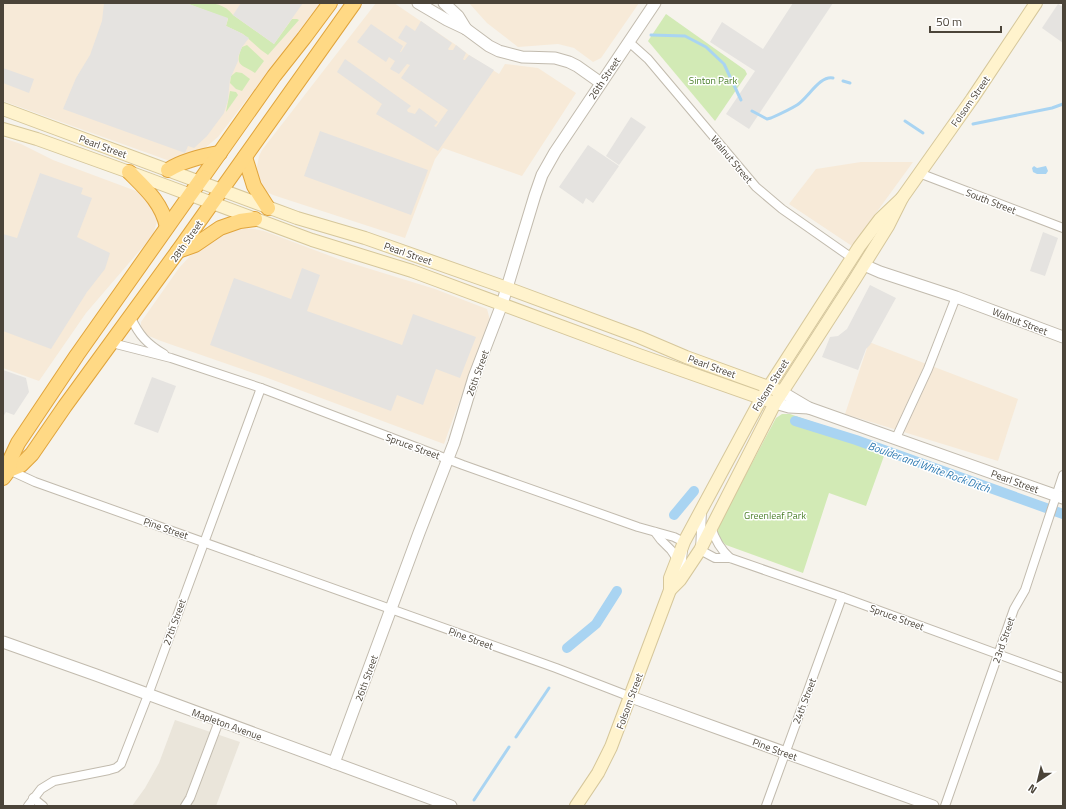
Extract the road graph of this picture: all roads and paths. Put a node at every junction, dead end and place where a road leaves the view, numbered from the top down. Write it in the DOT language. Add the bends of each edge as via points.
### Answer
graph roads {
  1 [pos="330,3"];
  2 [pos="354,3"];
  3 [pos="418,3"];
  4 [pos="444,3"];
  5 [pos="656,3"];
  6 [pos="1036,3"];
  7 [pos="466,29"];
  8 [pos="629,42"];
  9 [pos="601,83"];
  10 [pos="3,109"];
  11 [pos="3,129"];
  12 [pos="220,152"];
  13 [pos="245,157"];
  14 [pos="168,170"];
  15 [pos="129,172"];
  16 [pos="919,173"];
  17 [pos="199,182"];
  18 [pos="222,190"];
  19 [pos="189,195"];
  20 [pos="902,198"];
  21 [pos="212,204"];
  22 [pos="268,208"];
  23 [pos="255,219"];
  24 [pos="166,227"];
  25 [pos="1063,228"];
  26 [pos="178,251"];
  27 [pos="359,255"];
  28 [pos="852,258"];
  29 [pos="864,265"];
  30 [pos="445,266"];
  31 [pos="507,288"];
  32 [pos="956,297"];
  33 [pos="502,304"];
  34 [pos="131,318"];
  35 [pos="1063,337"];
  36 [pos="604,341"];
  37 [pos="112,343"];
  38 [pos="669,349"];
  39 [pos="172,358"];
  40 [pos="768,386"];
  41 [pos="261,388"];
  42 [pos="782,392"];
  43 [pos="761,399"];
  44 [pos="775,403"];
  45 [pos="809,408"];
  46 [pos="896,438"];
  47 [pos="447,458"];
  48 [pos="6,474"];
  49 [pos="1063,475"];
  50 [pos="1059,497"];
  51 [pos="702,509"];
  52 [pos="711,527"];
  53 [pos="655,532"];
  54 [pos="679,540"];
  55 [pos="204,541"];
  56 [pos="704,552"];
  57 [pos="730,558"];
  58 [pos="677,559"];
  59 [pos="680,580"];
  60 [pos="670,590"];
  61 [pos="842,597"];
  62 [pos="391,609"];
  63 [pos="3,642"];
  64 [pos="998,654"];
  65 [pos="1063,678"];
  66 [pos="148,695"];
  67 [pos="631,697"];
  68 [pos="219,721"];
  69 [pos="785,752"];
  70 [pos="334,763"];
  71 [pos="33,798"];
  72 [pos="28,806"];
  73 [pos="43,806"];
  74 [pos="185,806"];
  75 [pos="451,806"];
  76 [pos="576,806"];
  77 [pos="766,806"];
  78 [pos="933,806"];
  79 [pos="945,806"];
  1 -- 12 [label="highway"];
  2 -- 13 [label="highway, 28th Street"];
  3 -- 7 [label="street"];
  4 -- 7 [label="street" via="458,16"];
  5 -- 8 [label="street, 26th Street"];
  6 -- 16 [label="main road, Folsom Street"];
  7 -- 9 [label="street" via="499,51 522,57 554,58 569,62"];
  8 -- 9 [label="street, 26th Street"];
  8 -- 28 [label="street, Walnut Street" via="648,59 756,187 786,212"];
  9 -- 31 [label="street, 26th Street" via="542,174"];
  10 -- 14 [label="main road, Pearl Street"];
  11 -- 15 [label="main road, Pearl Street"];
  12 -- 14 [label="highway" via="200,156"];
  12 -- 17 [label="highway"];
  13 -- 18 [label="highway, 28th Street"];
  13 -- 22 [label="highway" via="254,186"];
  14 -- 17 [label="main road, Pearl Street"];
  15 -- 19 [label="main road, Pearl Street"];
  15 -- 24 [label="highway" via="156,201"];
  16 -- 20 [label="main road, Folsom Street"];
  16 -- 25 [label="street, South Street"];
  17 -- 18 [label="main road, Pearl Street"];
  17 -- 19 [label="highway"];
  18 -- 21 [label="highway, 28th Street"];
  18 -- 22 [label="main road, Pearl Street"];
  19 -- 21 [label="main road, Pearl Street"];
  19 -- 24 [label="highway"];
  20 -- 28 [label="main road, Folsom Street" via="880,219"];
  20 -- 29 [label="main road, Folsom Street"];
  21 -- 23 [label="main road, Pearl Street"];
  21 -- 26 [label="highway, 28th Street"];
  22 -- 30 [label="main road, Pearl Street"];
  23 -- 26 [label="highway" via="231,223 194,245"];
  23 -- 27 [label="main road, Pearl Street"];
  24 -- 48 [label="highway" via="18,443"];
  26 -- 34 [label="highway, 28th Street"];
  27 -- 30 [label="main road" via="364,250 413,262"];
  27 -- 33 [label="main road, Pearl Street" via="412,270"];
  28 -- 40 [label="main road, Folsom Street"];
  29 -- 32 [label="street, Walnut Street"];
  29 -- 42 [label="main road, Folsom Street"];
  30 -- 31 [label="main road, Pearl Street"];
  31 -- 33 [label="street, 26th Street"];
  31 -- 38 [label="main road, Pearl Street"];
  32 -- 35 [label="street, Walnut Street"];
  32 -- 46 [label="street" via="928,369"];
  33 -- 36 [label="main road, Pearl Street"];
  33 -- 47 [label="street, 26th Street"];
  34 -- 37 [label="highway, 28th Street"];
  34 -- 39 [label="street, Spruce Street" via="138,333 146,342"];
  36 -- 38 [label="main road" via="620,343 653,354"];
  36 -- 43 [label="main road, Pearl Street"];
  37 -- 39 [label="street, Spruce Street"];
  37 -- 48 [label="highway, 28th Street" via="29,458"];
  38 -- 40 [label="main road, Pearl Street"];
  39 -- 41 [label="street, Spruce Street"];
  40 -- 42 [label="main road, Pearl Street"];
  40 -- 43 [label="main road, Folsom Street"];
  41 -- 47 [label="street, Spruce Street"];
  41 -- 55 [label="street, 27th Street"];
  42 -- 44 [label="main road, Folsom Street"];
  42 -- 45 [label="street, Pearl Street"];
  43 -- 44 [label="main road, Pearl Street"];
  43 -- 51 [label="main road, Folsom Street"];
  44 -- 45 [label="street, Pearl Street"];
  44 -- 52 [label="main road, Folsom Street"];
  45 -- 46 [label="street, Pearl Street"];
  46 -- 50 [label="street, Pearl Street"];
  47 -- 53 [label="street, Spruce Street"];
  47 -- 62 [label="street, 26th Street"];
  48 -- 55 [label="street, Pine Street"];
  49 -- 50 [label="street, 23rd Street"];
  50 -- 64 [label="street, 23rd Street" via="1052,507 1025,590 1014,609"];
  51 -- 54 [label="main road, Folsom Street"];
  51 -- 56 [label="street"];
  52 -- 56 [label="main road, Folsom Street"];
  52 -- 57 [label="street, Spruce Street" via="717,543"];
  53 -- 54 [label="street, Spruce Street"];
  53 -- 58 [label="street"];
  54 -- 58 [label="main road, Folsom Street"];
  54 -- 59 [label="street"];
  55 -- 62 [label="street, Pine Street"];
  55 -- 66 [label="street, 27th Street"];
  56 -- 57 [label="street, Spruce Street" via="715,558"];
  56 -- 59 [label="main road, Folsom Street"];
  57 -- 61 [label="street, Spruce Street"];
  58 -- 60 [label="main road, Folsom Street" via="670,578"];
  59 -- 60 [label="main road, Folsom Street"];
  60 -- 67 [label="main road, Folsom Street"];
  61 -- 64 [label="street, Spruce Street"];
  61 -- 69 [label="street, 24th Street"];
  62 -- 67 [label="street, Pine Street"];
  62 -- 70 [label="street, 26th Street"];
  63 -- 66 [label="street, Mapleton Avenue"];
  64 -- 65 [label="street, Spruce Street"];
  64 -- 79 [label="street, 23rd Street"];
  66 -- 68 [label="street, Mapleton Avenue"];
  66 -- 71 [label="street, 27th Street" via="121,764 109,770 54,781"];
  67 -- 69 [label="street, Pine Street"];
  67 -- 76 [label="main road, Folsom Street" via="606,758"];
  68 -- 70 [label="street, Mapleton Avenue"];
  68 -- 74 [label="street"];
  69 -- 77 [label="street, 24th Street"];
  69 -- 78 [label="street, Pine Street"];
  70 -- 75 [label="street, Mapleton Avenue"];
  71 -- 72 [label="street, 27th Street"];
  71 -- 73 [label="street"];
}
